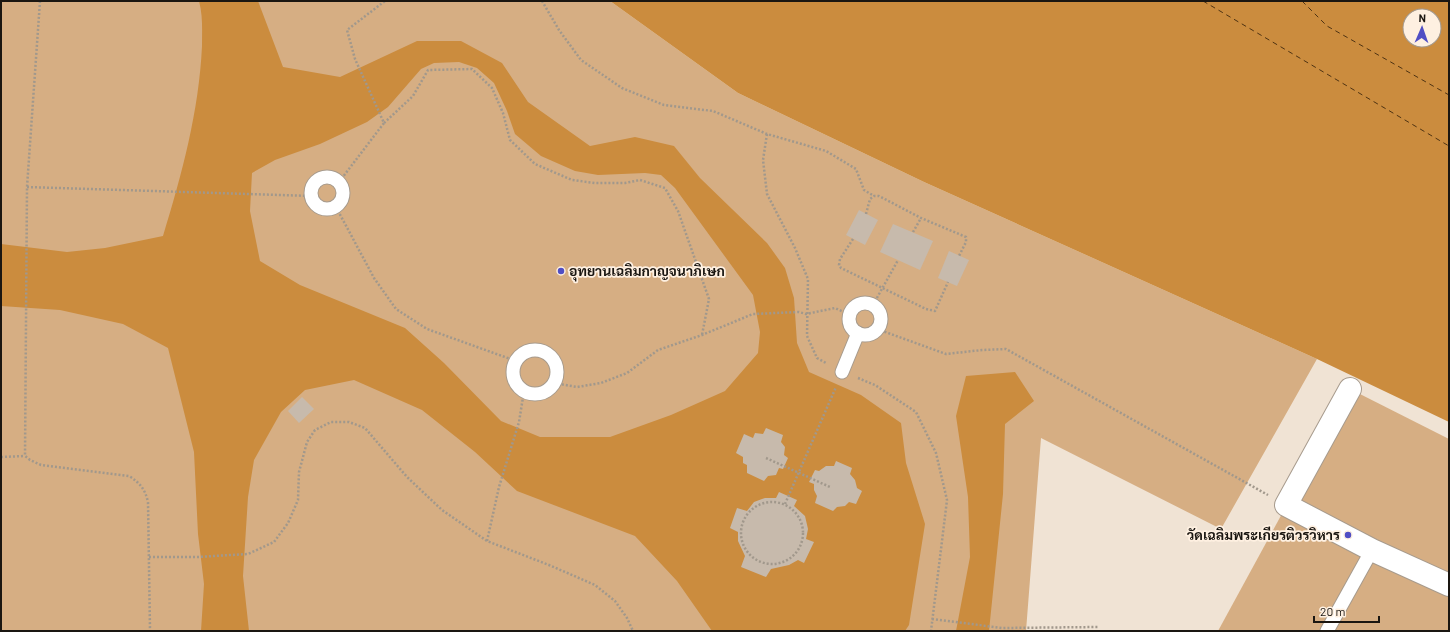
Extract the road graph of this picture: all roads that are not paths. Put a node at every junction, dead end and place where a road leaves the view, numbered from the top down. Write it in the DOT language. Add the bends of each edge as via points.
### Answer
graph roads {
  1 [pos="336,207"];
  2 [pos="858,333"];
  3 [pos="842,372"];
  4 [pos="1350,389"];
  5 [pos="524,391"];
  6 [pos="1372,550"];
  7 [pos="1449,585"];
  8 [pos="1327,631"];
  1 -- 1 [label="lane" via="343,198 342,186 329,177 321,177 312,185 312,202 322,208"];
  2 -- 2 [label="lane" via="851,325 850,315 858,305 873,305 881,318 877,329 868,334"];
  2 -- 3 [label="lane"];
  4 -- 6 [label="street" via="1286,505"];
  5 -- 5 [label="lane" via="514,380 513,368 516,361 527,352 542,351 554,362 554,383 539,393"];
  6 -- 7 [label="street"];
  6 -- 8 [label="lane"];
}
